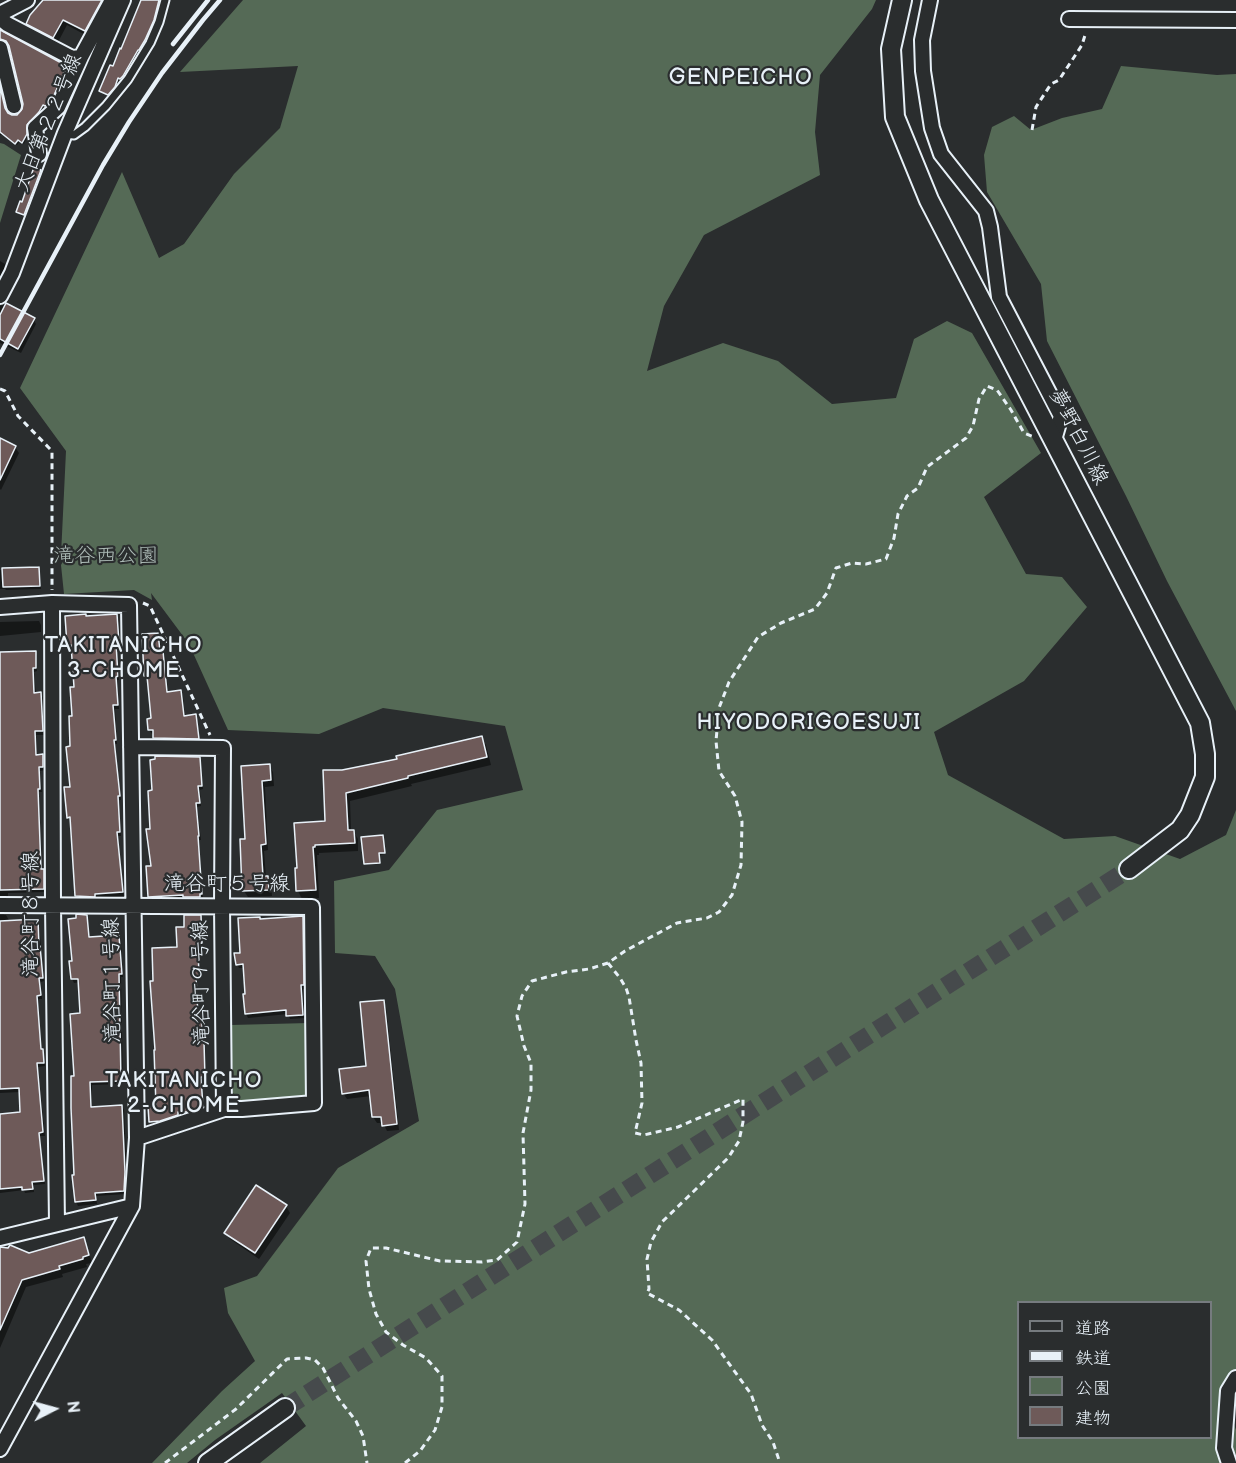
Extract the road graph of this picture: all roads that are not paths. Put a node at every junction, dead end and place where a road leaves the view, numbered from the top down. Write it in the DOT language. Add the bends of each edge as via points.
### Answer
graph roads {
  1 [pos="27,0"];
  2 [pos="112,0"];
  3 [pos="123,0"];
  4 [pos="165,0"];
  5 [pos="902,0"];
  6 [pos="930,0"];
  7 [pos="0,16"];
  8 [pos="1069,19"];
  9 [pos="1236,20"];
  10 [pos="0,48"];
  11 [pos="81,57"];
  12 [pos="14,106"];
  13 [pos="65,134"];
  14 [pos="39,154"];
  15 [pos="0,296"];
  16 [pos="1052,435"];
  17 [pos="52,603"];
  18 [pos="0,607"];
  19 [pos="131,747"];
  20 [pos="1129,869"];
  21 [pos="0,905"];
  22 [pos="53,905"];
  23 [pos="133,905"];
  24 [pos="222,905"];
  25 [pos="224,1109"];
  26 [pos="137,1138"];
  27 [pos="132,1206"];
  28 [pos="57,1224"];
  29 [pos="0,1238"];
  30 [pos="1236,1378"];
  31 [pos="285,1408"];
  32 [pos="0,1449"];
  33 [pos="208,1463"];
  34 [pos="1229,1463"];
  1 -- 7 [label="street"];
  2 -- 11 [label="street"];
  3 -- 13 [label="street, 大日第２２号線"];
  4 -- 13 [label="lane" via="150,44 128,79 85,127 74,135"];
  5 -- 16 [label="street, 夢野白川線" via="891,49 895,117 929,200"];
  6 -- 16 [label="street" via="922,40 932,128 941,154 986,212 999,297 1061,416"];
  7 -- 11 [label="street" via="7,24 72,58"];
  8 -- 9 [label="street"];
  10 -- 12 [label="street"];
  11 -- 14 [label="street" via="58,107 35,128"];
  13 -- 15 [label="street, 大日第２２号線"];
  16 -- 20 [label="street, 夢野白川線" via="1200,723 1204,777 1190,815 1180,830"];
  17 -- 18 [label="street"];
  17 -- 19 [label="street, 滝谷町１号線" via="129,605"];
  17 -- 22 [label="street, 滝谷町８号線"];
  19 -- 23 [label="street, 滝谷町１号線"];
  19 -- 24 [label="street, 滝谷町９号線" via="224,748"];
  21 -- 22 [label="street, 滝谷町５号線"];
  22 -- 23 [label="street, 滝谷町５号線"];
  22 -- 28 [label="street, 滝谷町８号線"];
  23 -- 24 [label="street, 滝谷町５号線"];
  23 -- 26 [label="street, 滝谷町１号線"];
  24 -- 25 [label="street, 滝谷町９号線"];
  24 -- 25 [label="street, 滝谷町５号線" via="312,907 314,1103"];
  25 -- 26 [label="street"];
  26 -- 27 [label="street, 滝谷町１号線"];
  27 -- 28 [label="street"];
  27 -- 32 [label="street, 滝谷町１号線"];
  28 -- 29 [label="street"];
  30 -- 34 [label="street" via="1228,1390 1224,1448"];
  31 -- 33 [label="street"];
}
